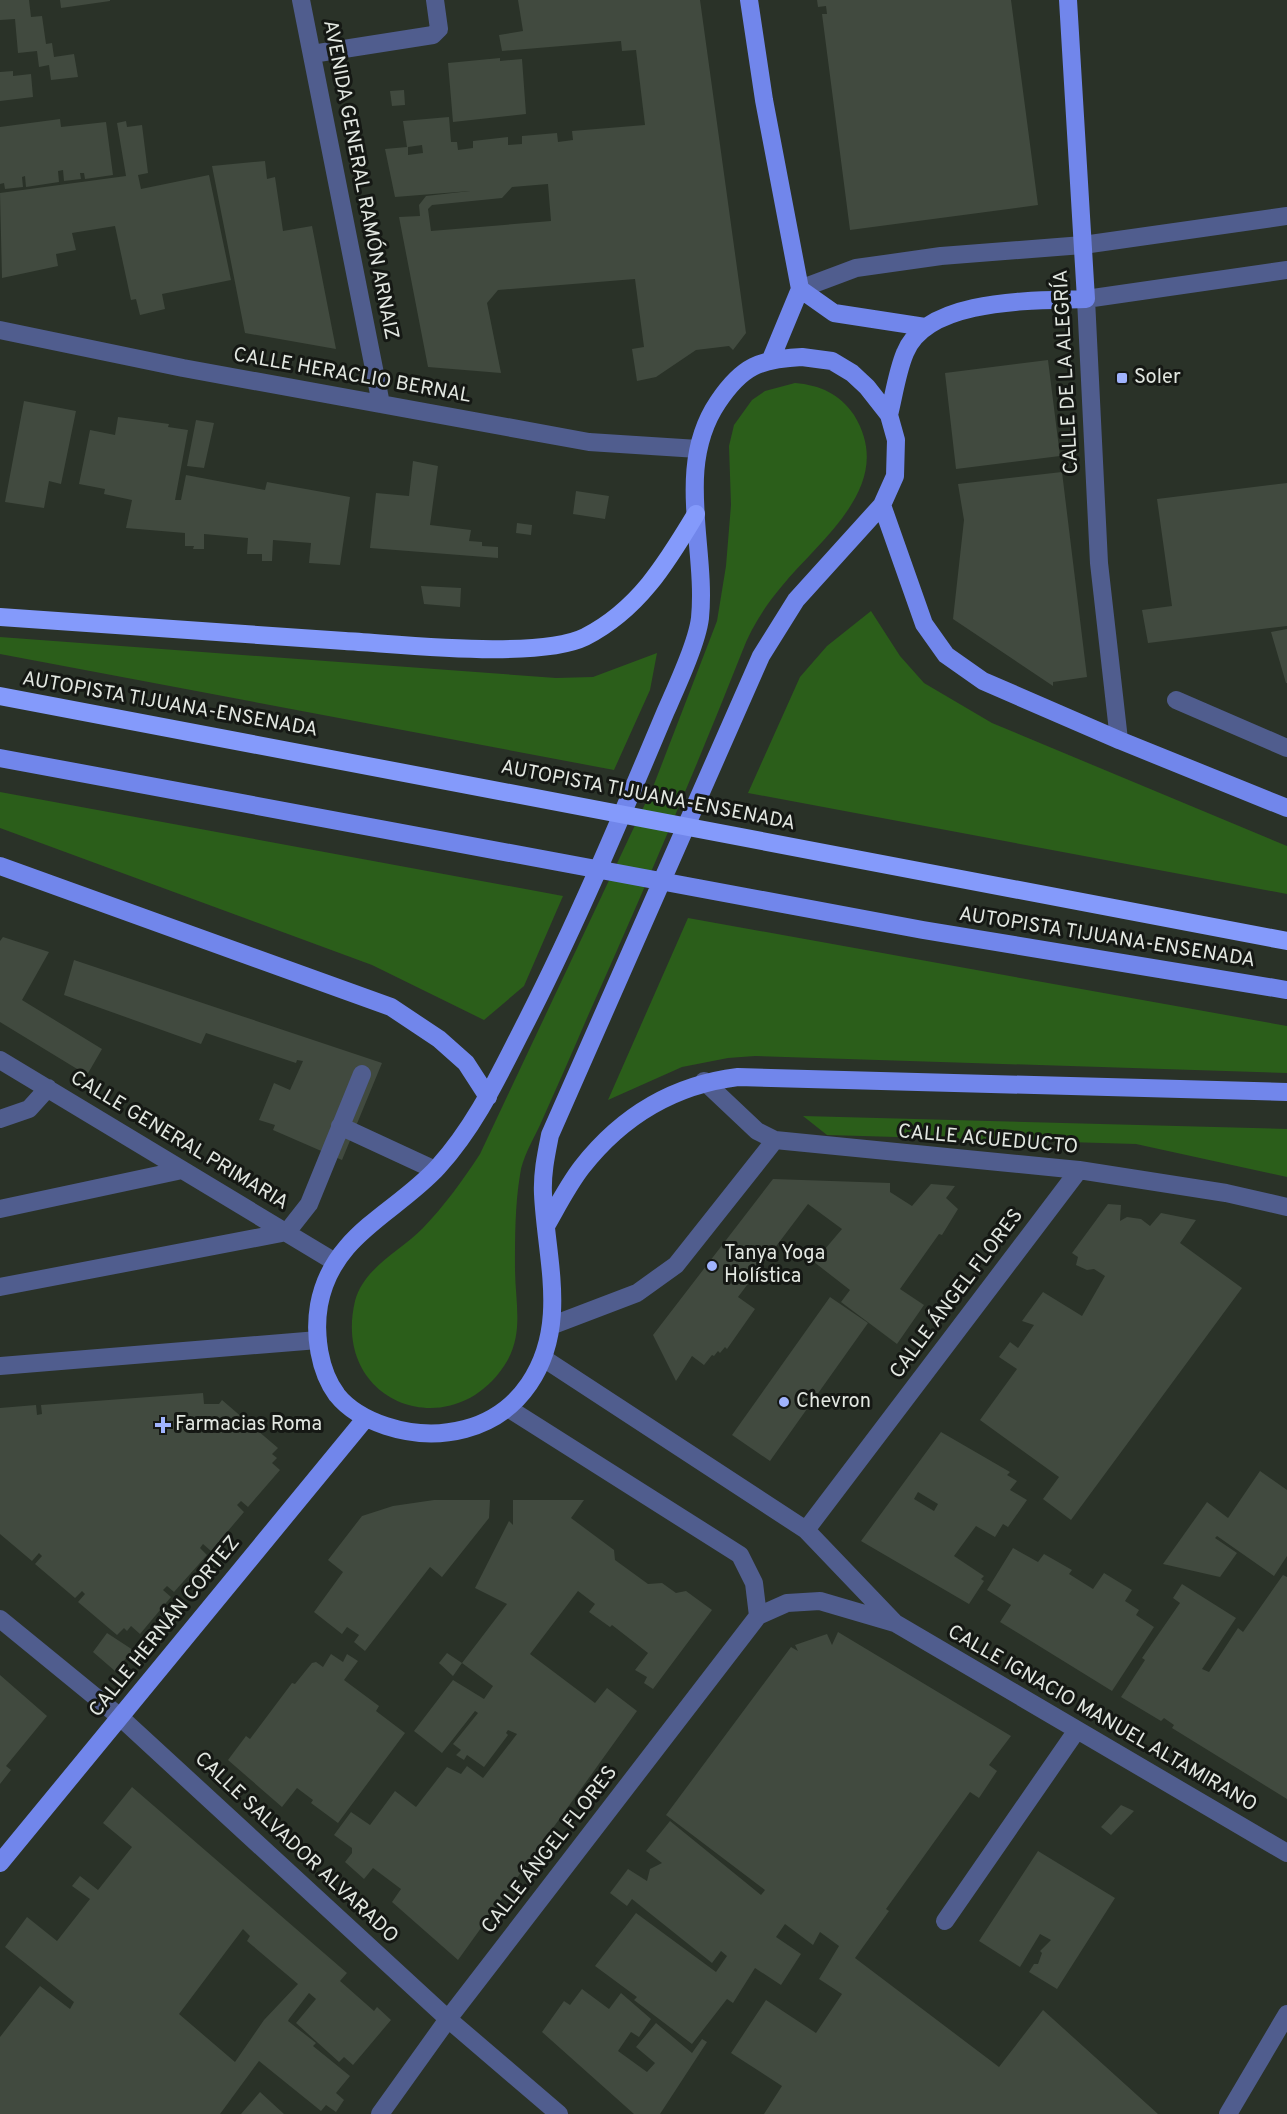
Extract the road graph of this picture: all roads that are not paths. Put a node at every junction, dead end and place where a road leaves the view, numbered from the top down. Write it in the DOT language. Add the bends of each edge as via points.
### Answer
graph roads {
  1 [pos="301,0"];
  2 [pos="435,0"];
  3 [pos="748,0"];
  4 [pos="1068,0"];
  5 [pos="312,54"];
  6 [pos="1287,216"];
  7 [pos="1083,245"];
  8 [pos="1287,270"];
  9 [pos="800,289"];
  10 [pos="1086,299"];
  11 [pos="926,327"];
  12 [pos="0,330"];
  13 [pos="771,359"];
  14 [pos="381,404"];
  15 [pos="889,415"];
  16 [pos="698,449"];
  17 [pos="882,505"];
  18 [pos="696,514"];
  19 [pos="0,617"];
  20 [pos="0,696"];
  21 [pos="1176,700"];
  22 [pos="1119,740"];
  23 [pos="1287,748"];
  24 [pos="0,758"];
  25 [pos="1287,808"];
  26 [pos="0,866"];
  27 [pos="1287,941"];
  28 [pos="1287,990"];
  29 [pos="0,1060"];
  30 [pos="362,1074"];
  31 [pos="704,1081"];
  32 [pos="48,1088"];
  33 [pos="1287,1092"];
  34 [pos="488,1096"];
  35 [pos="0,1119"];
  36 [pos="340,1126"];
  37 [pos="776,1140"];
  38 [pos="182,1170"];
  39 [pos="435,1170"];
  40 [pos="1079,1170"];
  41 [pos="1287,1207"];
  42 [pos="0,1209"];
  43 [pos="546,1226"];
  44 [pos="286,1232"];
  45 [pos="334,1262"];
  46 [pos="0,1287"];
  47 [pos="553,1324"];
  48 [pos="318,1341"];
  49 [pos="543,1358"];
  50 [pos="0,1366"];
  51 [pos="508,1408"];
  52 [pos="365,1419"];
  53 [pos="806,1530"];
  54 [pos="758,1616"];
  55 [pos="0,1619"];
  56 [pos="895,1623"];
  57 [pos="120,1717"];
  58 [pos="1077,1730"];
  59 [pos="1287,1853"];
  60 [pos="0,1863"];
  61 [pos="945,1921"];
  62 [pos="1287,2014"];
  63 [pos="448,2019"];
  64 [pos="380,2114"];
  65 [pos="559,2114"];
  66 [pos="1228,2114"];
  1 -- 5 [label="street, AVENIDA GENERAL RAMÓN ARNAIZ"];
  2 -- 5 [label="street" via="439,29 433,35"];
  3 -- 9 [label="main road"];
  4 -- 7 [label="main road, CALLE DE LA ALEGRÍA"];
  5 -- 14 [label="street, AVENIDA GENERAL RAMÓN ARNAIZ"];
  6 -- 7 [label="street"];
  7 -- 9 [label="street" via="940,256 856,268"];
  7 -- 10 [label="main road, CALLE DE LA ALEGRÍA"];
  8 -- 10 [label="street"];
  9 -- 11 [label="main road" via="834,313"];
  9 -- 13 [label="main road"];
  10 -- 11 [label="main road" via="957,310"];
  10 -- 22 [label="street, CALLE DE LA ALEGRÍA" via="1099,563"];
  11 -- 15 [label="main road" via="906,351"];
  12 -- 14 [label="street, CALLE HERACLIO BERNAL"];
  13 -- 15 [label="main road" via="802,357 832,361 867,387"];
  13 -- 16 [label="main road" via="732,381 712,410"];
  14 -- 16 [label="street, CALLE HERACLIO BERNAL" via="589,442"];
  15 -- 17 [label="main road" via="896,440 895,476"];
  16 -- 18 [label="main road" via="694,480"];
  17 -- 22 [label="main road" via="924,624 946,655 983,681"];
  17 -- 43 [label="main road" via="796,600 761,656 550,1135 543,1190"];
  18 -- 19 [label="highway" via="662,571 628,610 583,638 543,647 445,647"];
  18 -- 34 [label="main road" via="702,597 699,625 560,955"];
  20 -- 27 [label="highway, AUTOPISTA TIJUANA-ENSENADA"];
  21 -- 23 [label="street"];
  22 -- 25 [label="main road"];
  24 -- 28 [label="main road, AUTOPISTA TIJUANA-ENSENADA" via="923,930"];
  26 -- 34 [label="main road" via="391,1007 439,1039 466,1063"];
  29 -- 32 [label="street, CALLE GENERAL PRIMARIA"];
  30 -- 36 [label="street"];
  31 -- 33 [label="main road" via="738,1077"];
  31 -- 37 [label="street, CALLE ACUEDUCTO" via="757,1131"];
  31 -- 43 [label="main road" via="640,1111 603,1142 580,1169"];
  32 -- 35 [label="street" via="29,1109"];
  32 -- 38 [label="street, CALLE GENERAL PRIMARIA"];
  34 -- 39 [label="main road" via="474,1123"];
  36 -- 39 [label="street"];
  36 -- 44 [label="street" via="309,1204"];
  37 -- 40 [label="street, CALLE ACUEDUCTO"];
  37 -- 47 [label="street" via="676,1265 637,1293"];
  38 -- 42 [label="street"];
  38 -- 44 [label="street, CALLE GENERAL PRIMARIA"];
  39 -- 45 [label="main road" via="372,1221"];
  40 -- 41 [label="street, CALLE ACUEDUCTO" via="1226,1193"];
  40 -- 53 [label="street, CALLE ÁNGEL FLORES"];
  43 -- 47 [label="main road" via="554,1291"];
  44 -- 45 [label="street, CALLE GENERAL PRIMARIA"];
  44 -- 46 [label="street"];
  45 -- 48 [label="main road" via="320,1304"];
  47 -- 49 [label="main road"];
  48 -- 50 [label="street"];
  48 -- 52 [label="main road" via="322,1363 337,1395"];
  49 -- 51 [label="main road" via="529,1384"];
  49 -- 53 [label="street, CALLE IGNACIO MANUEL ALTAMIRANO"];
  51 -- 52 [label="main road" via="471,1428 444,1435 407,1433"];
  51 -- 54 [label="street" via="740,1555 754,1582"];
  52 -- 57 [label="main road, CALLE HERNÁN CORTEZ"];
  53 -- 56 [label="street, CALLE IGNACIO MANUEL ALTAMIRANO"];
  54 -- 56 [label="street, CALLE IGNACIO MANUEL ALTAMIRANO" via="787,1603 820,1601"];
  54 -- 63 [label="street, CALLE ÁNGEL FLORES"];
  55 -- 57 [label="street, CALLE SALVADOR ALVARADO"];
  56 -- 58 [label="street, CALLE IGNACIO MANUEL ALTAMIRANO"];
  57 -- 60 [label="main road, CALLE HERNÁN CORTEZ"];
  57 -- 63 [label="street, CALLE SALVADOR ALVARADO"];
  58 -- 59 [label="street, CALLE IGNACIO MANUEL ALTAMIRANO"];
  58 -- 61 [label="street"];
  62 -- 66 [label="street"];
  63 -- 64 [label="street, CALLE ÁNGEL FLORES"];
  63 -- 65 [label="street, CALLE SALVADOR ALVARADO"];
}
